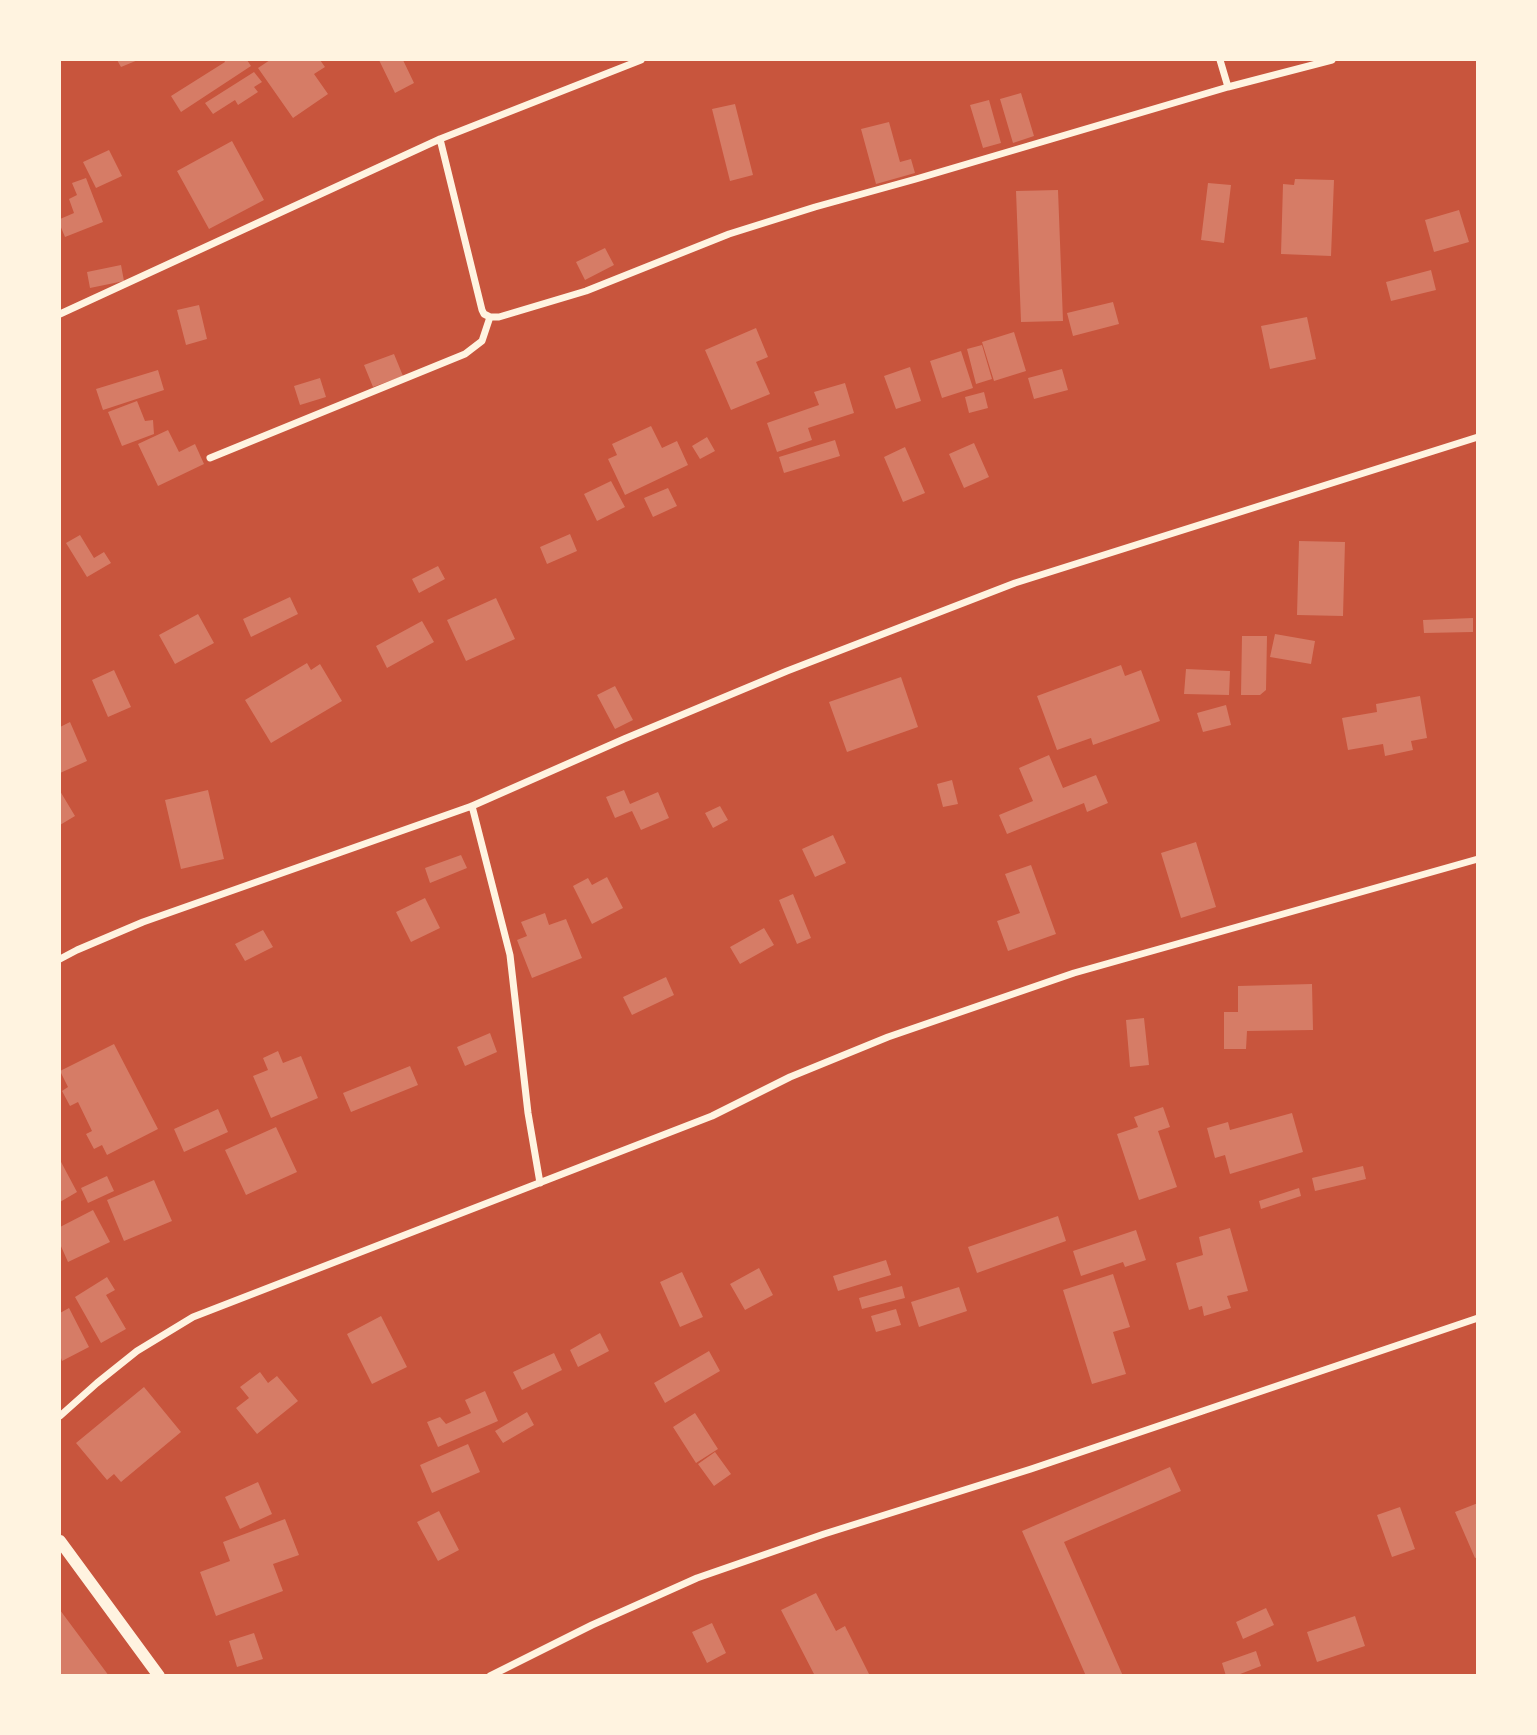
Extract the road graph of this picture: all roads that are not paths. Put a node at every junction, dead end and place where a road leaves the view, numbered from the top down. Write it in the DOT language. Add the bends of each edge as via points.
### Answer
graph roads {
  1 [pos="641,60"];
  2 [pos="1220,60"];
  3 [pos="1332,60"];
  4 [pos="1228,87"];
  5 [pos="440,139"];
  6 [pos="60,314"];
  7 [pos="490,317"];
  8 [pos="1478,437"];
  9 [pos="211,458"];
  10 [pos="472,806"];
  11 [pos="1478,859"];
  12 [pos="60,959"];
  13 [pos="540,1183"];
  14 [pos="1478,1318"];
  15 [pos="60,1416"];
  16 [pos="60,1541"];
  17 [pos="159,1675"];
  18 [pos="491,1675"];
  1 -- 5 [label="street"];
  2 -- 4 [label="street"];
  3 -- 4 [label="street"];
  4 -- 7 [label="street" via="815,207 729,234 586,291"];
  5 -- 6 [label="street"];
  5 -- 7 [label="street" via="478,298"];
  7 -- 9 [label="street" via="482,341 465,354"];
  8 -- 10 [label="street" via="1015,583 774,676"];
  10 -- 12 [label="street" via="143,922"];
  10 -- 13 [label="street" via="510,955"];
  11 -- 13 [label="street" via="1074,973 888,1037 790,1077 712,1116"];
  13 -- 15 [label="street" via="193,1317 136,1351"];
  14 -- 18 [label="street" via="696,1578"];
  16 -- 17 [label="street"];
}
